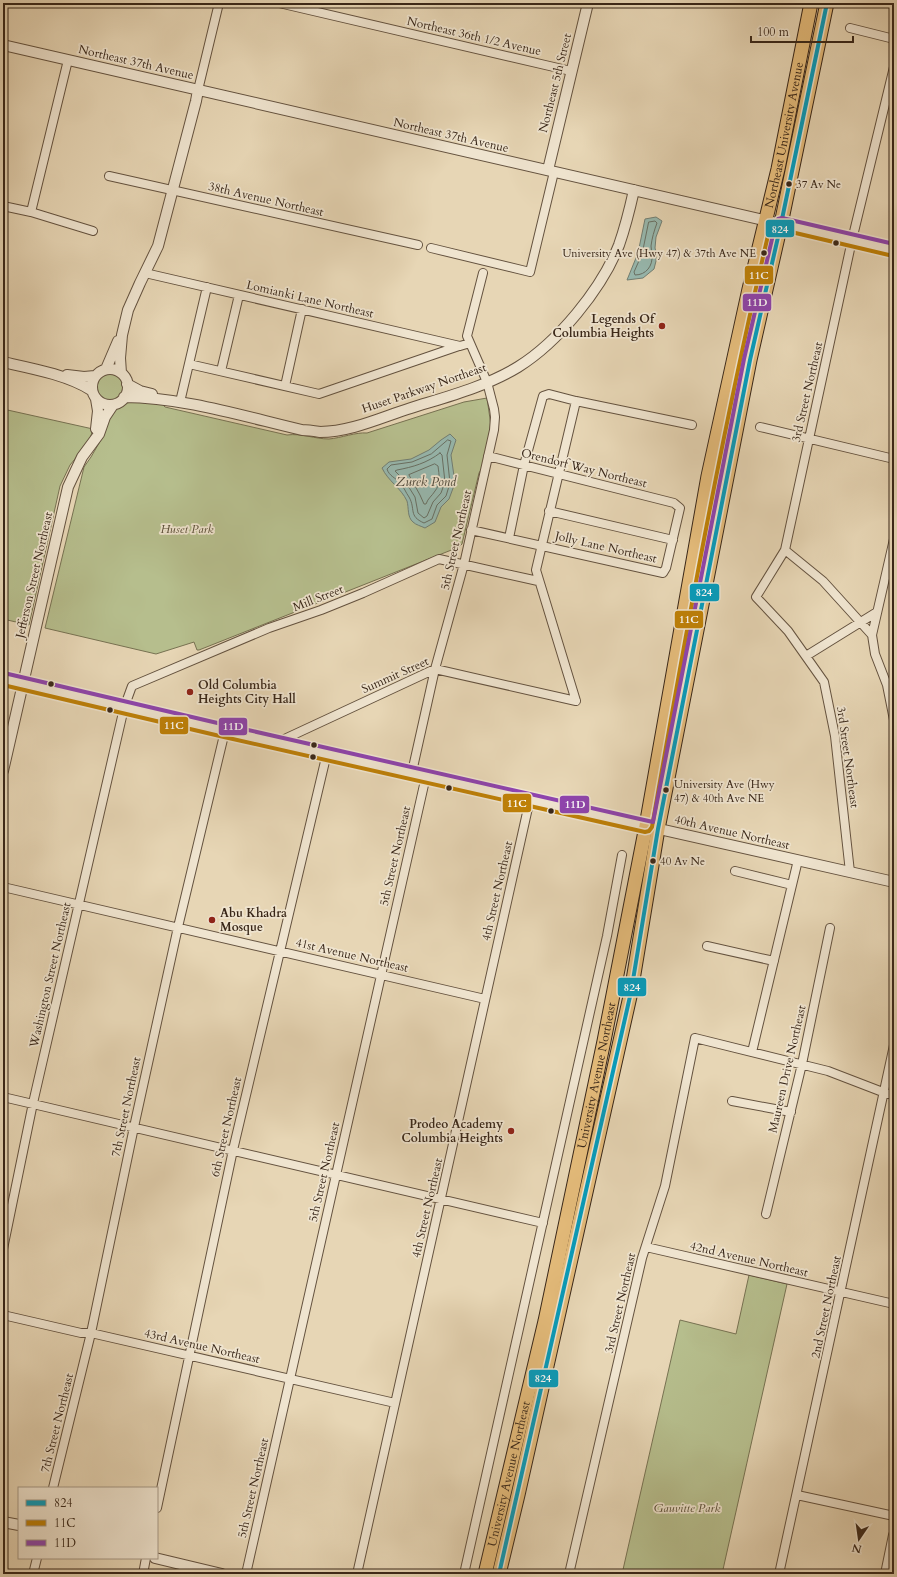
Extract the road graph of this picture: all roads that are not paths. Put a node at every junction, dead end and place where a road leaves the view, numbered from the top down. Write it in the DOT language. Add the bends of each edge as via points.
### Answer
graph roads {
  1 [pos="219,3"];
  2 [pos="278,3"];
  3 [pos="588,3"];
  4 [pos="811,3"];
  5 [pos="827,3"];
  6 [pos="850,28"];
  7 [pos="894,39"];
  8 [pos="3,45"];
  9 [pos="68,60"];
  10 [pos="894,67"];
  11 [pos="571,71"];
  12 [pos="198,90"];
  13 [pos="550,171"];
  14 [pos="109,176"];
  15 [pos="634,190"];
  16 [pos="173,191"];
  17 [pos="3,206"];
  18 [pos="31,212"];
  19 [pos="766,220"];
  20 [pos="781,224"];
  21 [pos="93,231"];
  22 [pos="852,240"];
  23 [pos="418,245"];
  24 [pos="431,248"];
  25 [pos="894,250"];
  26 [pos="145,273"];
  27 [pos="483,273"];
  28 [pos="207,287"];
  29 [pos="239,295"];
  30 [pos="302,310"];
  31 [pos="122,334"];
  32 [pos="470,343"];
  33 [pos="460,346"];
  34 [pos="3,362"];
  35 [pos="189,364"];
  36 [pos="106,369"];
  37 [pos="221,371"];
  38 [pos="121,373"];
  39 [pos="55,374"];
  40 [pos="95,376"];
  41 [pos="486,382"];
  42 [pos="127,384"];
  43 [pos="285,386"];
  44 [pos="91,390"];
  45 [pos="124,397"];
  46 [pos="96,400"];
  47 [pos="576,401"];
  48 [pos="175,402"];
  49 [pos="113,405"];
  50 [pos="692,425"];
  51 [pos="760,427"];
  52 [pos="96,438"];
  53 [pos="809,439"];
  54 [pos="488,456"];
  55 [pos="894,459"];
  56 [pos="524,465"];
  57 [pos="558,473"];
  58 [pos="674,503"];
  59 [pos="549,510"];
  60 [pos="471,530"];
  61 [pos="509,538"];
  62 [pos="894,539"];
  63 [pos="673,540"];
  64 [pos="541,545"];
  65 [pos="785,550"];
  66 [pos="464,564"];
  67 [pos="538,581"];
  68 [pos="877,612"];
  69 [pos="861,623"];
  70 [pos="872,635"];
  71 [pos="806,656"];
  72 [pos="435,669"];
  73 [pos="3,679"];
  74 [pos="23,683"];
  75 [pos="124,708"];
  76 [pos="894,720"];
  77 [pos="225,731"];
  78 [pos="278,742"];
  79 [pos="327,753"];
  80 [pos="3,771"];
  81 [pos="412,772"];
  82 [pos="426,776"];
  83 [pos="530,800"];
  84 [pos="652,827"];
  85 [pos="622,855"];
  86 [pos="798,860"];
  87 [pos="735,871"];
  88 [pos="850,872"];
  89 [pos="894,882"];
  90 [pos="792,885"];
  91 [pos="3,886"];
  92 [pos="79,904"];
  93 [pos="178,927"];
  94 [pos="830,928"];
  95 [pos="707,946"];
  96 [pos="280,951"];
  97 [pos="774,961"];
  98 [pos="380,974"];
  99 [pos="485,999"];
  100 [pos="894,1044"];
  101 [pos="752,1052"];
  102 [pos="802,1064"];
  103 [pos="884,1092"];
  104 [pos="894,1095"];
  105 [pos="3,1097"];
  106 [pos="732,1101"];
  107 [pos="33,1104"];
  108 [pos="791,1112"];
  109 [pos="134,1127"];
  110 [pos="233,1150"];
  111 [pos="336,1174"];
  112 [pos="441,1199"];
  113 [pos="766,1214"];
  114 [pos="542,1222"];
  115 [pos="646,1247"];
  116 [pos="3,1249"];
  117 [pos="841,1292"];
  118 [pos="894,1304"];
  119 [pos="3,1315"];
  120 [pos="91,1333"];
  121 [pos="189,1356"];
  122 [pos="290,1379"];
  123 [pos="395,1403"];
  124 [pos="53,1487"];
  125 [pos="797,1495"];
  126 [pos="158,1503"];
  127 [pos="894,1516"];
  128 [pos="3,1522"];
  129 [pos="18,1525"];
  130 [pos="894,1535"];
  131 [pos="37,1559"];
  132 [pos="146,1559"];
  133 [pos="158,1559"];
  134 [pos="33,1574"];
  135 [pos="143,1574"];
  136 [pos="222,1574"];
  137 [pos="246,1574"];
  138 [pos="357,1574"];
  139 [pos="464,1574"];
  140 [pos="484,1574"];
  141 [pos="499,1574"];
  142 [pos="568,1574"];
  143 [pos="779,1574"];
  144 [pos="886,1574"];
  1 -- 12 [label="street"];
  2 -- 11 [label="street, Northeast 36th 1/2 Avenue"];
  3 -- 11 [label="street, Northeast 5th Street"];
  4 -- 19 [label="main road, Northeast University Avenue"];
  5 -- 20 [label="main road, Northeast University Avenue"];
  6 -- 7 [label="street"];
  8 -- 9 [label="street, Northeast 37th Avenue"];
  9 -- 12 [label="street, Northeast 37th Avenue"];
  9 -- 18 [label="street"];
  10 -- 22 [label="street, 3rd Street Northeast"];
  11 -- 13 [label="street, Northeast 5th Street"];
  12 -- 13 [label="street, Northeast 37th Avenue"];
  12 -- 16 [label="street"];
  13 -- 15 [label="street, Northeast 37th Avenue"];
  13 -- 24 [label="street" via="530,272"];
  14 -- 16 [label="street, 38th Avenue Northeast"];
  15 -- 19 [label="street, Northeast 37th Avenue"];
  15 -- 41 [label="street, Huset Parkway Northeast" via="618,246 597,286 578,312 555,338 536,354 517,367"];
  16 -- 23 [label="street, 38th Avenue Northeast"];
  16 -- 26 [label="street" via="158,246"];
  17 -- 18 [label="street"];
  18 -- 21 [label="street"];
  19 -- 20 [label="street, Northeast 37th Avenue"];
  19 -- 84 [label="main road, University Avenue Northeast" via="708,476 677,646"];
  20 -- 22 [label="street, Northeast 37th Avenue"];
  20 -- 84 [label="main road, University Avenue Northeast"];
  22 -- 25 [label="street, Northeast 37th Avenue"];
  22 -- 53 [label="street, 3rd Street Northeast"];
  26 -- 28 [label="street, Lomianki Lane Northeast"];
  26 -- 31 [label="street" via="128,310"];
  27 -- 32 [label="street" via="467,336"];
  28 -- 29 [label="street, Lomianki Lane Northeast"];
  28 -- 35 [label="street"];
  29 -- 30 [label="street, Lomianki Lane Northeast"];
  29 -- 37 [label="street"];
  30 -- 33 [label="street, Lomianki Lane Northeast"];
  30 -- 43 [label="street"];
  31 -- 36 [label="street"];
  31 -- 38 [label="street"];
  32 -- 33 [label="street, Lomianki Lane Northeast"];
  32 -- 41 [label="street, 5th Street Northeast"];
  33 -- 43 [label="street" via="319,394"];
  34 -- 39 [label="street"];
  35 -- 37 [label="street"];
  35 -- 48 [label="street"];
  36 -- 38 [label="street"];
  36 -- 40 [label="street"];
  37 -- 43 [label="street"];
  38 -- 42 [label="street"];
  39 -- 40 [label="street"];
  39 -- 44 [label="street"];
  40 -- 44 [label="street"];
  41 -- 48 [label="street, Huset Parkway Northeast" via="359,424 321,432"];
  41 -- 54 [label="street, 5th Street Northeast" via="495,417"];
  42 -- 45 [label="street" via="127,393"];
  42 -- 48 [label="street, Huset Parkway Northeast"];
  44 -- 46 [label="street"];
  45 -- 48 [label="street, Huset Parkway Northeast"];
  45 -- 49 [label="street"];
  46 -- 49 [label="street"];
  46 -- 52 [label="street"];
  47 -- 50 [label="street"];
  47 -- 56 [label="street" via="549,394 543,396"];
  47 -- 57 [label="street"];
  49 -- 52 [label="street, Jefferson Street Northeast"];
  51 -- 53 [label="street"];
  52 -- 74 [label="street, Jefferson Street Northeast" via="82,457 68,487"];
  53 -- 55 [label="street"];
  53 -- 65 [label="street, 3rd Street Northeast"];
  54 -- 56 [label="street, Orendorf Way Northeast"];
  54 -- 60 [label="street, 5th Street Northeast"];
  56 -- 57 [label="street, Orendorf Way Northeast"];
  56 -- 61 [label="street"];
  57 -- 58 [label="street, Orendorf Way Northeast"];
  57 -- 59 [label="street"];
  58 -- 63 [label="street, Jolly Lane Northeast" via="680,508"];
  59 -- 63 [label="street"];
  59 -- 64 [label="street"];
  60 -- 61 [label="street, Jolly Lane Northeast"];
  60 -- 66 [label="street, 5th Street Northeast"];
  61 -- 64 [label="street, Jolly Lane Northeast"];
  62 -- 68 [label="street"];
  63 -- 64 [label="street, Jolly Lane Northeast" via="663,572"];
  64 -- 67 [label="street" via="536,570"];
  65 -- 69 [label="street" via="823,581"];
  65 -- 71 [label="street, 3rd Street Northeast" via="756,598 788,631"];
  66 -- 67 [label="street, Mill Street"];
  66 -- 72 [label="street, 5th Street Northeast"];
  66 -- 75 [label="street, Mill Street" via="439,559 322,610 269,628 132,686"];
  67 -- 72 [label="street, Summit Street" via="576,701"];
  68 -- 69 [label="street"];
  68 -- 70 [label="street"];
  69 -- 70 [label="street"];
  69 -- 71 [label="street"];
  70 -- 76 [label="street"];
  71 -- 88 [label="street, 3rd Street Northeast" via="824,682 836,736"];
  72 -- 78 [label="street, Summit Street"];
  72 -- 81 [label="street, 5th Street Northeast"];
  73 -- 74 [label="street, 40th Avenue Northeast"];
  74 -- 75 [label="street, 40th Avenue Northeast"];
  74 -- 80 [label="street, Jefferson Street Northeast"];
  75 -- 77 [label="street, 40th Avenue Northeast"];
  75 -- 92 [label="street, Washington Street Northeast"];
  77 -- 78 [label="street, 40th Avenue Northeast"];
  77 -- 93 [label="street, 7th Street Northeast"];
  78 -- 79 [label="street, 40th Avenue Northeast"];
  79 -- 81 [label="street, 40th Avenue Northeast"];
  79 -- 96 [label="street, 6th Street Northeast"];
  81 -- 82 [label="street, 40th Avenue Northeast"];
  82 -- 83 [label="street, 40th Avenue Northeast"];
  82 -- 98 [label="street, 5th Street Northeast"];
  83 -- 84 [label="street, 40th Avenue Northeast"];
  83 -- 99 [label="street, 4th Street Northeast"];
  84 -- 86 [label="street, 40th Avenue Northeast"];
  84 -- 140 [label="main road, University Avenue Northeast" via="547,1313"];
  84 -- 141 [label="main road, University Avenue Northeast" via="641,937 626,1018"];
  85 -- 114 [label="street, University Avenue Northeast" via="607,936"];
  86 -- 88 [label="street, 40th Avenue Northeast"];
  86 -- 90 [label="street"];
  87 -- 90 [label="street"];
  88 -- 89 [label="street, 40th Avenue Northeast"];
  90 -- 97 [label="street"];
  91 -- 92 [label="street, 41st Avenue Northeast"];
  92 -- 93 [label="street, 41st Avenue Northeast"];
  92 -- 107 [label="street, Washington Street Northeast"];
  93 -- 96 [label="street, 41st Avenue Northeast"];
  93 -- 109 [label="street, 7th Street Northeast"];
  94 -- 102 [label="street, Maureen Drive Northeast"];
  95 -- 97 [label="street"];
  96 -- 98 [label="street, 41st Avenue Northeast"];
  96 -- 110 [label="street, 6th Street Northeast"];
  97 -- 101 [label="street"];
  98 -- 99 [label="street, 41st Avenue Northeast"];
  98 -- 111 [label="street, 5th Street Northeast"];
  99 -- 112 [label="street, 4th Street Northeast"];
  100 -- 103 [label="street, 2nd Street Northeast"];
  101 -- 102 [label="street"];
  101 -- 115 [label="street, 3rd Street Northeast" via="695,1038 665,1186"];
  102 -- 103 [label="street" via="828,1070"];
  102 -- 108 [label="street, Maureen Drive Northeast"];
  103 -- 104 [label="street"];
  103 -- 117 [label="street, 2nd Street Northeast"];
  105 -- 107 [label="street"];
  106 -- 108 [label="street"];
  107 -- 109 [label="street"];
  107 -- 116 [label="street, Washington Street Northeast"];
  108 -- 113 [label="street, Maureen Drive Northeast"];
  109 -- 110 [label="street"];
  109 -- 120 [label="street, 7th Street Northeast"];
  110 -- 111 [label="street"];
  110 -- 121 [label="street, 6th Street Northeast"];
  111 -- 112 [label="street"];
  111 -- 122 [label="street, 5th Street Northeast"];
  112 -- 114 [label="street"];
  112 -- 123 [label="street, 4th Street Northeast"];
  114 -- 139 [label="street, University Avenue Northeast"];
  115 -- 117 [label="street, 42nd Avenue Northeast"];
  115 -- 142 [label="street, 3rd Street Northeast"];
  117 -- 118 [label="street, 42nd Avenue Northeast"];
  117 -- 125 [label="street, 2nd Street Northeast"];
  119 -- 120 [label="street, 43rd Avenue Northeast" via="81,1333"];
  120 -- 121 [label="street, 43rd Avenue Northeast"];
  120 -- 124 [label="street, 7th Street Northeast"];
  121 -- 122 [label="street, 43rd Avenue Northeast"];
  121 -- 126 [label="street, 6th Street Northeast"];
  122 -- 123 [label="street, 43rd Avenue Northeast"];
  122 -- 137 [label="street, 5th Street Northeast"];
  123 -- 138 [label="street, 4th Street Northeast"];
  125 -- 127 [label="street"];
  125 -- 143 [label="street, 2nd Street Northeast"];
  128 -- 129 [label="street"];
  130 -- 144 [label="street"];
  131 -- 134 [label="street"];
  132 -- 135 [label="street"];
  133 -- 136 [label="street"];
}
